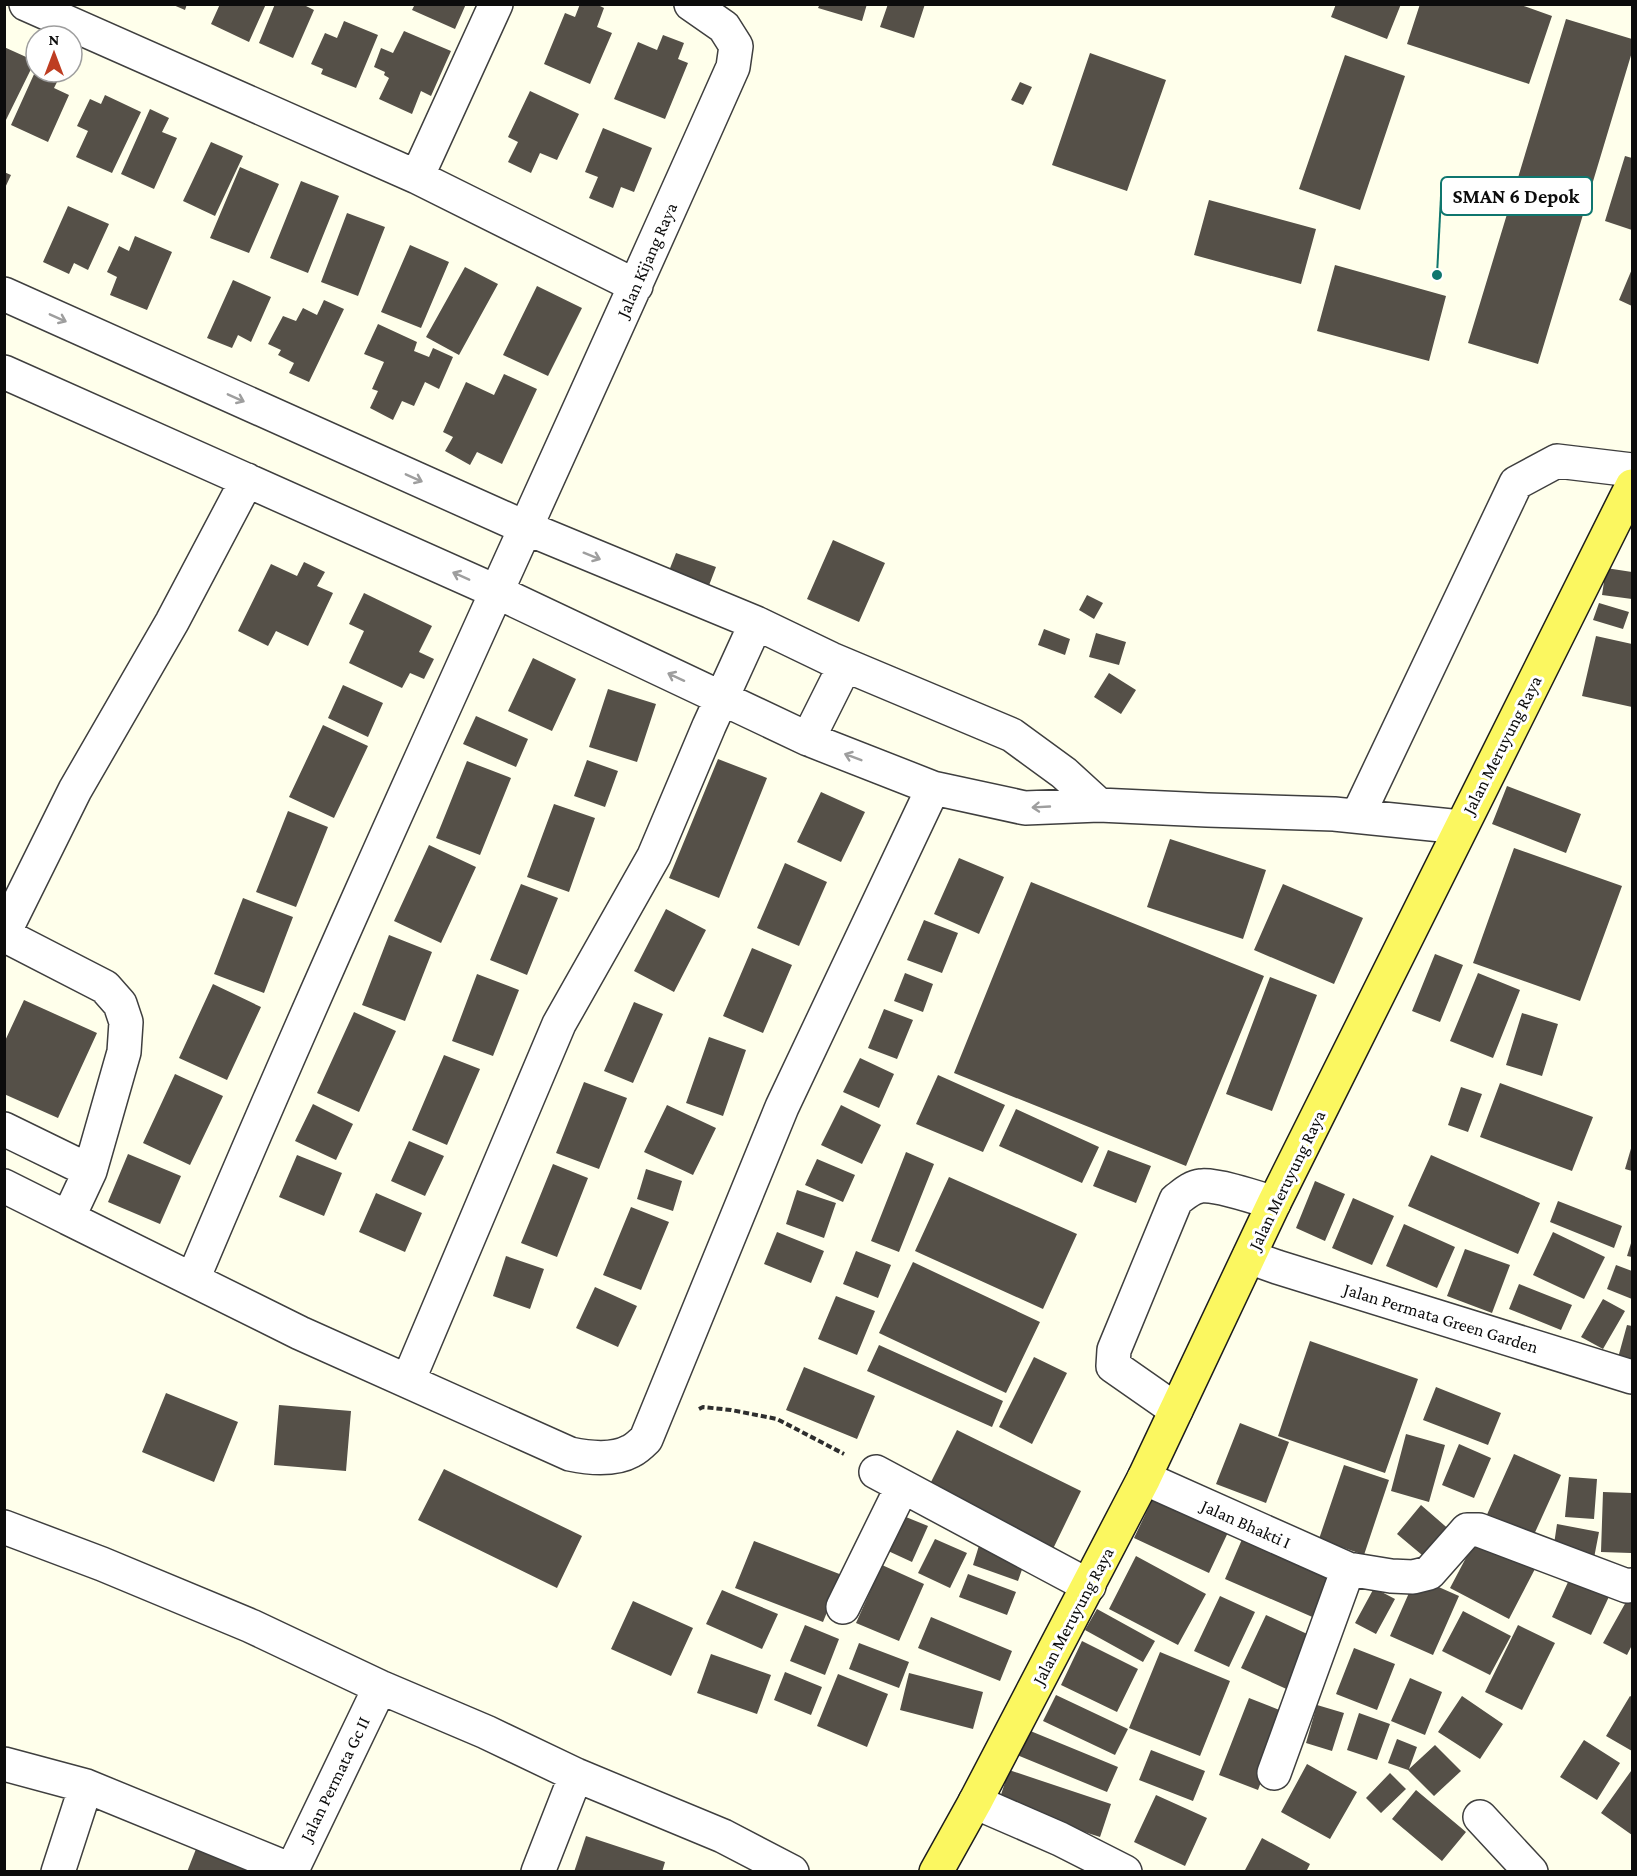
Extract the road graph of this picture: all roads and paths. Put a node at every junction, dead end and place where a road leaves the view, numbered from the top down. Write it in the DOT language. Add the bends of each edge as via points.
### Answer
graph roads {
  1 [pos="26,4"];
  2 [pos="496,4"];
  3 [pos="691,4"];
  4 [pos="417,177"];
  5 [pos="636,286"];
  6 [pos="4,294"];
  7 [pos="4,372"];
  8 [pos="1632,470"];
  9 [pos="247,480"];
  10 [pos="1632,486"];
  11 [pos="524,527"];
  12 [pos="495,591"];
  13 [pos="756,623"];
  14 [pos="845,665"];
  15 [pos="722,699"];
  16 [pos="808,739"];
  17 [pos="933,788"];
  18 [pos="1099,805"];
  19 [pos="1358,815"];
  20 [pos="1461,828"];
  21 [pos="4,934"];
  22 [pos="4,1129"];
  23 [pos="90,1171"];
  24 [pos="4,1186"];
  25 [pos="1274,1203"];
  26 [pos="68,1218"];
  27 [pos="1249,1257"];
  28 [pos="193,1279"];
  29 [pos="1632,1377"];
  30 [pos="408,1381"];
  31 [pos="695,1410"];
  32 [pos="1176,1410"];
  33 [pos="1144,1478"];
  34 [pos="889,1480"];
  35 [pos="4,1527"];
  36 [pos="1348,1569"];
  37 [pos="1632,1585"];
  38 [pos="1089,1587"];
  39 [pos="843,1607"];
  40 [pos="380,1686"];
  41 [pos="4,1764"];
  42 [pos="1274,1773"];
  43 [pos="576,1775"];
  44 [pos="87,1786"];
  45 [pos="975,1802"];
  46 [pos="1480,1817"];
  47 [pos="291,1871"];
  48 [pos="58,1872"];
  49 [pos="538,1872"];
  50 [pos="792,1872"];
  51 [pos="936,1872"];
  52 [pos="1125,1872"];
  53 [pos="1531,1872"];
  1 -- 4 [label="street"];
  2 -- 4 [label="street"];
  3 -- 5 [label="street, Jalan Kijang Raya" via="724,27 736,46 733,66"];
  4 -- 5 [label="street"];
  5 -- 11 [label="street, Jalan Kijang Raya"];
  6 -- 11 [label="street, one-way"];
  7 -- 9 [label="street"];
  8 -- 19 [label="street" via="1557,461 1516,483"];
  12 -- 9 [label="street, one-way"];
  9 -- 21 [label="street" via="75,790"];
  10 -- 20 [label="main road, Jalan Meruyung Raya"];
  11 -- 12 [label="street, Jalan Kijang Raya"];
  11 -- 13 [label="street, one-way"];
  15 -- 12 [label="street, one-way"];
  12 -- 28 [label="street, Jalan Kijang Raya"];
  13 -- 14 [label="street"];
  13 -- 15 [label="street"];
  14 -- 16 [label="street"];
  14 -- 18 [label="street" via="1012,735"];
  15 -- 16 [label="street"];
  15 -- 30 [label="street" via="654,856 559,1024"];
  17 -- 16 [label="street, one-way"];
  18 -- 17 [label="street, one-way" via="1025,808"];
  17 -- 30 [label="street" via="782,1107 646,1439 631,1451 615,1456 588,1458 570,1454"];
  18 -- 19 [label="street"];
  19 -- 20 [label="street"];
  20 -- 25 [label="main road, Jalan Meruyung Raya"];
  21 -- 23 [label="street" via="105,987 120,1004 126,1022 124,1052"];
  22 -- 23 [label="street"];
  23 -- 26 [label="street"];
  24 -- 26 [label="street"];
  25 -- 27 [label="main road, Jalan Meruyung Raya"];
  25 -- 32 [label="street" via="1201,1186 1176,1200 1114,1350 1113,1365"];
  26 -- 28 [label="street"];
  27 -- 29 [label="street, Jalan Permata Green Garden"];
  27 -- 32 [label="main road, Jalan Meruyung Raya"];
  28 -- 30 [label="street" via="300,1334"];
  31 -- 34 [label="path" via="731,1410 777,1419"];
  32 -- 33 [label="main road, Jalan Meruyung Raya"];
  33 -- 36 [label="street, Jalan Bhakti I"];
  33 -- 38 [label="main road, Jalan Meruyung Raya"];
  34 -- 38 [label="street"];
  34 -- 39 [label="street"];
  35 -- 40 [label="street" via="251,1626"];
  36 -- 37 [label="street, Jalan Bhakti I" via="1391,1576 1429,1573 1467,1530 1479,1530 1627,1587"];
  36 -- 42 [label="street"];
  38 -- 45 [label="main road, Jalan Meruyung Raya"];
  40 -- 43 [label="street"];
  40 -- 47 [label="street, Jalan Permata Gc II"];
  41 -- 44 [label="street"];
  43 -- 49 [label="street"];
  43 -- 50 [label="street" via="723,1836"];
  44 -- 47 [label="street"];
  44 -- 48 [label="street"];
  45 -- 51 [label="main road, Jalan Meruyung Raya"];
  45 -- 52 [label="street"];
  46 -- 53 [label="street"];
}
